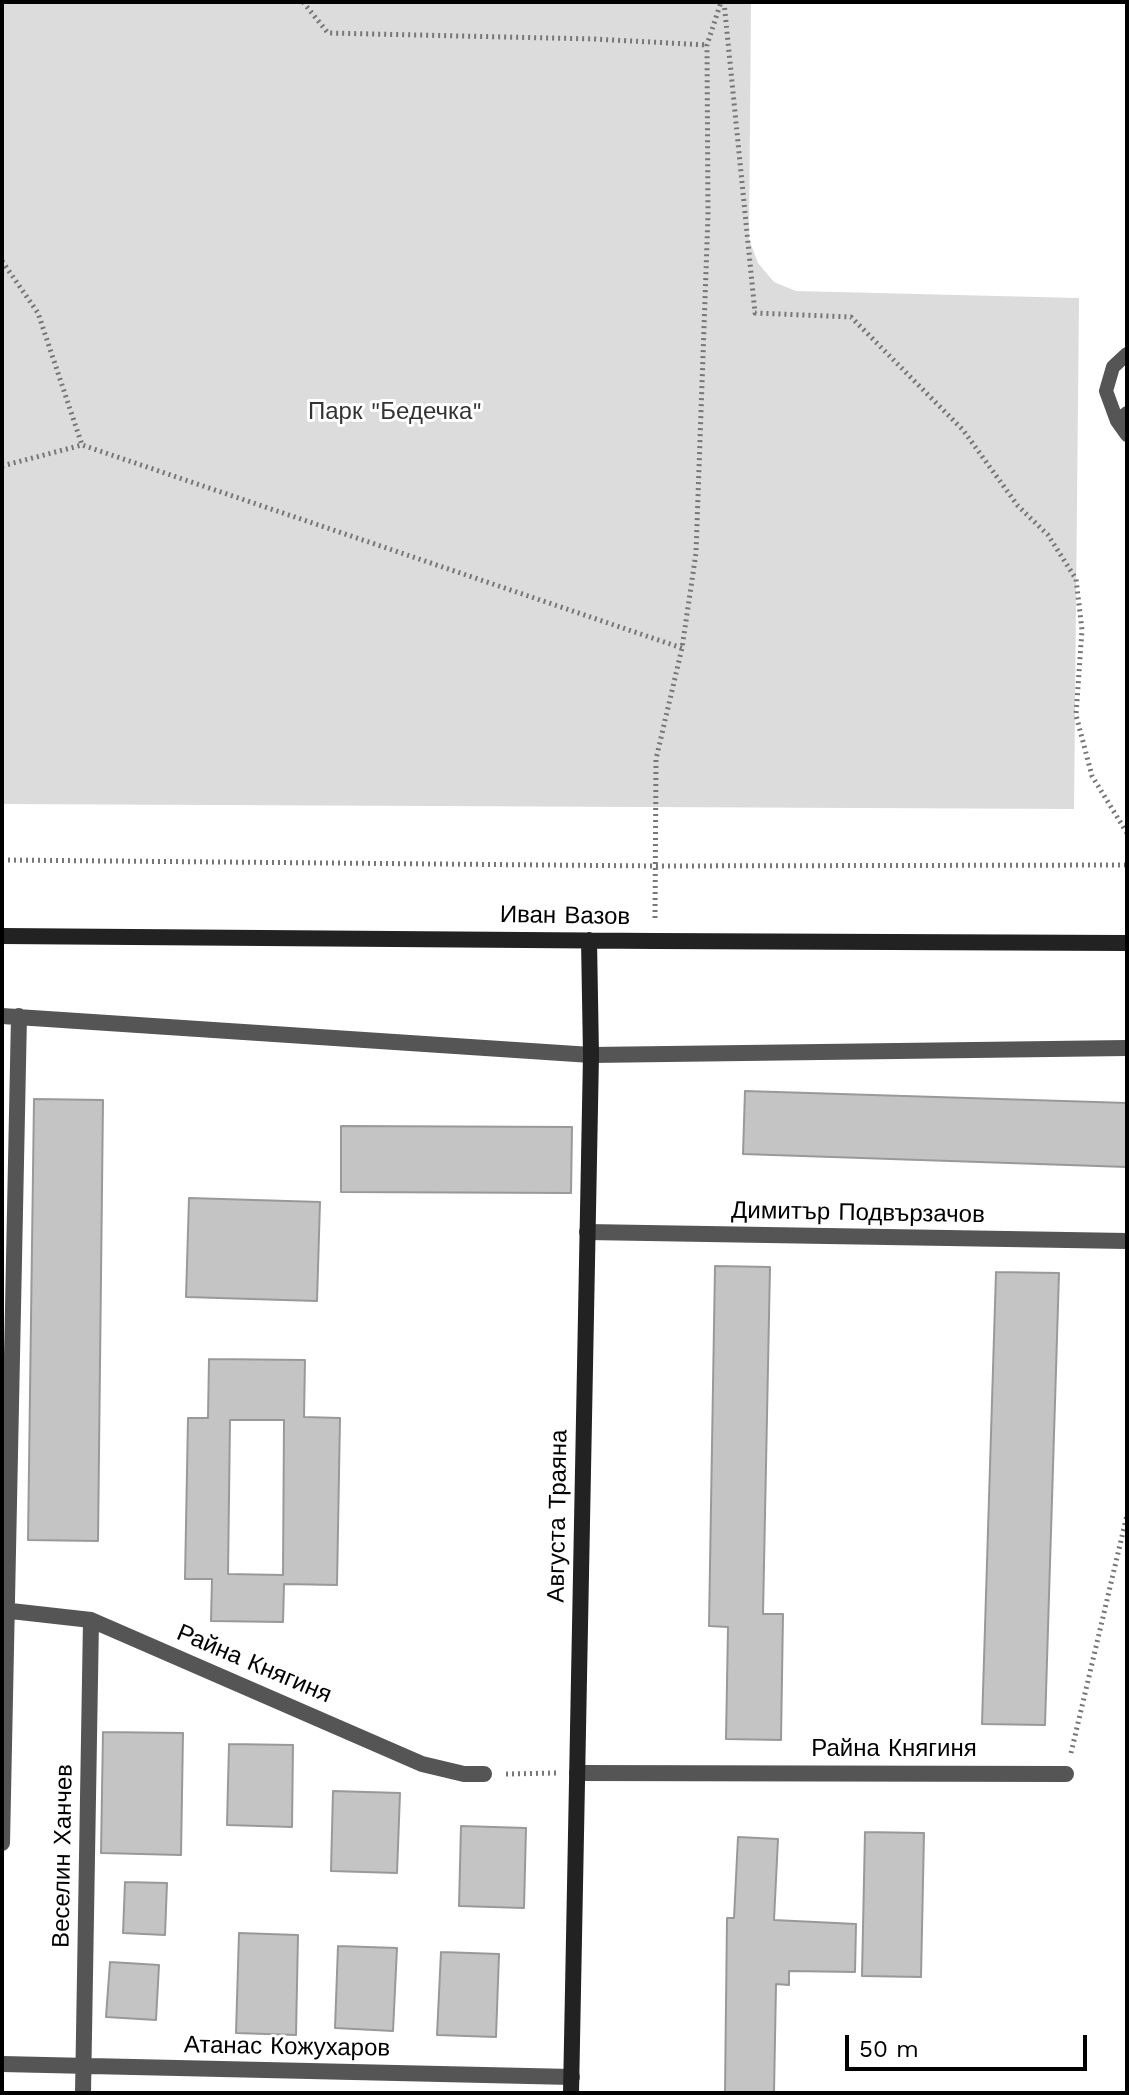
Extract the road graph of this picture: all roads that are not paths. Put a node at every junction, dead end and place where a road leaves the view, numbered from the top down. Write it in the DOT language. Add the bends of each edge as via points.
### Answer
graph roads {
  1 [pos="1127,354"];
  2 [pos="1122,417"];
  3 [pos="1127,435"];
  4 [pos="2,936"];
  5 [pos="589,940"];
  6 [pos="1127,943"];
  7 [pos="10,1016"];
  8 [pos="1127,1048"];
  9 [pos="591,1055"];
  10 [pos="587,1232"];
  11 [pos="1127,1241"];
  12 [pos="5,1610"];
  13 [pos="91,1620"];
  14 [pos="577,1773"];
  15 [pos="484,1774"];
  16 [pos="1066,1774"];
  17 [pos="2,1843"];
  18 [pos="2,2064"];
  19 [pos="84,2066"];
  20 [pos="572,2085"];
  21 [pos="83,2093"];
  1 -- 2 [label="lane" via="1113,367 1106,391"];
  2 -- 3 [label="lane"];
  4 -- 5 [label="street, Иван Вазов"];
  5 -- 6 [label="street, Иван Вазов"];
  5 -- 9 [label="street, Августа Траяна"];
  7 -- 9 [label="street"];
  7 -- 12 [label="street"];
  8 -- 9 [label="street"];
  9 -- 10 [label="street, Августа Траяна"];
  10 -- 11 [label="street, Димитър Подвързачов"];
  10 -- 14 [label="street, Августа Траяна"];
  12 -- 13 [label="street, Райна Княгиня"];
  12 -- 17 [label="street"];
  13 -- 15 [label="street, Райна Княгиня" via="422,1764"];
  13 -- 19 [label="street, Веселин Ханчев"];
  14 -- 16 [label="street, Райна Княгиня"];
  14 -- 20 [label="street, Августа Траяна"];
  18 -- 19 [label="street, Атанас Кожухаров"];
  19 -- 20 [label="street, Атанас Кожухаров"];
  19 -- 21 [label="street, Веселин Ханчев"];
}
